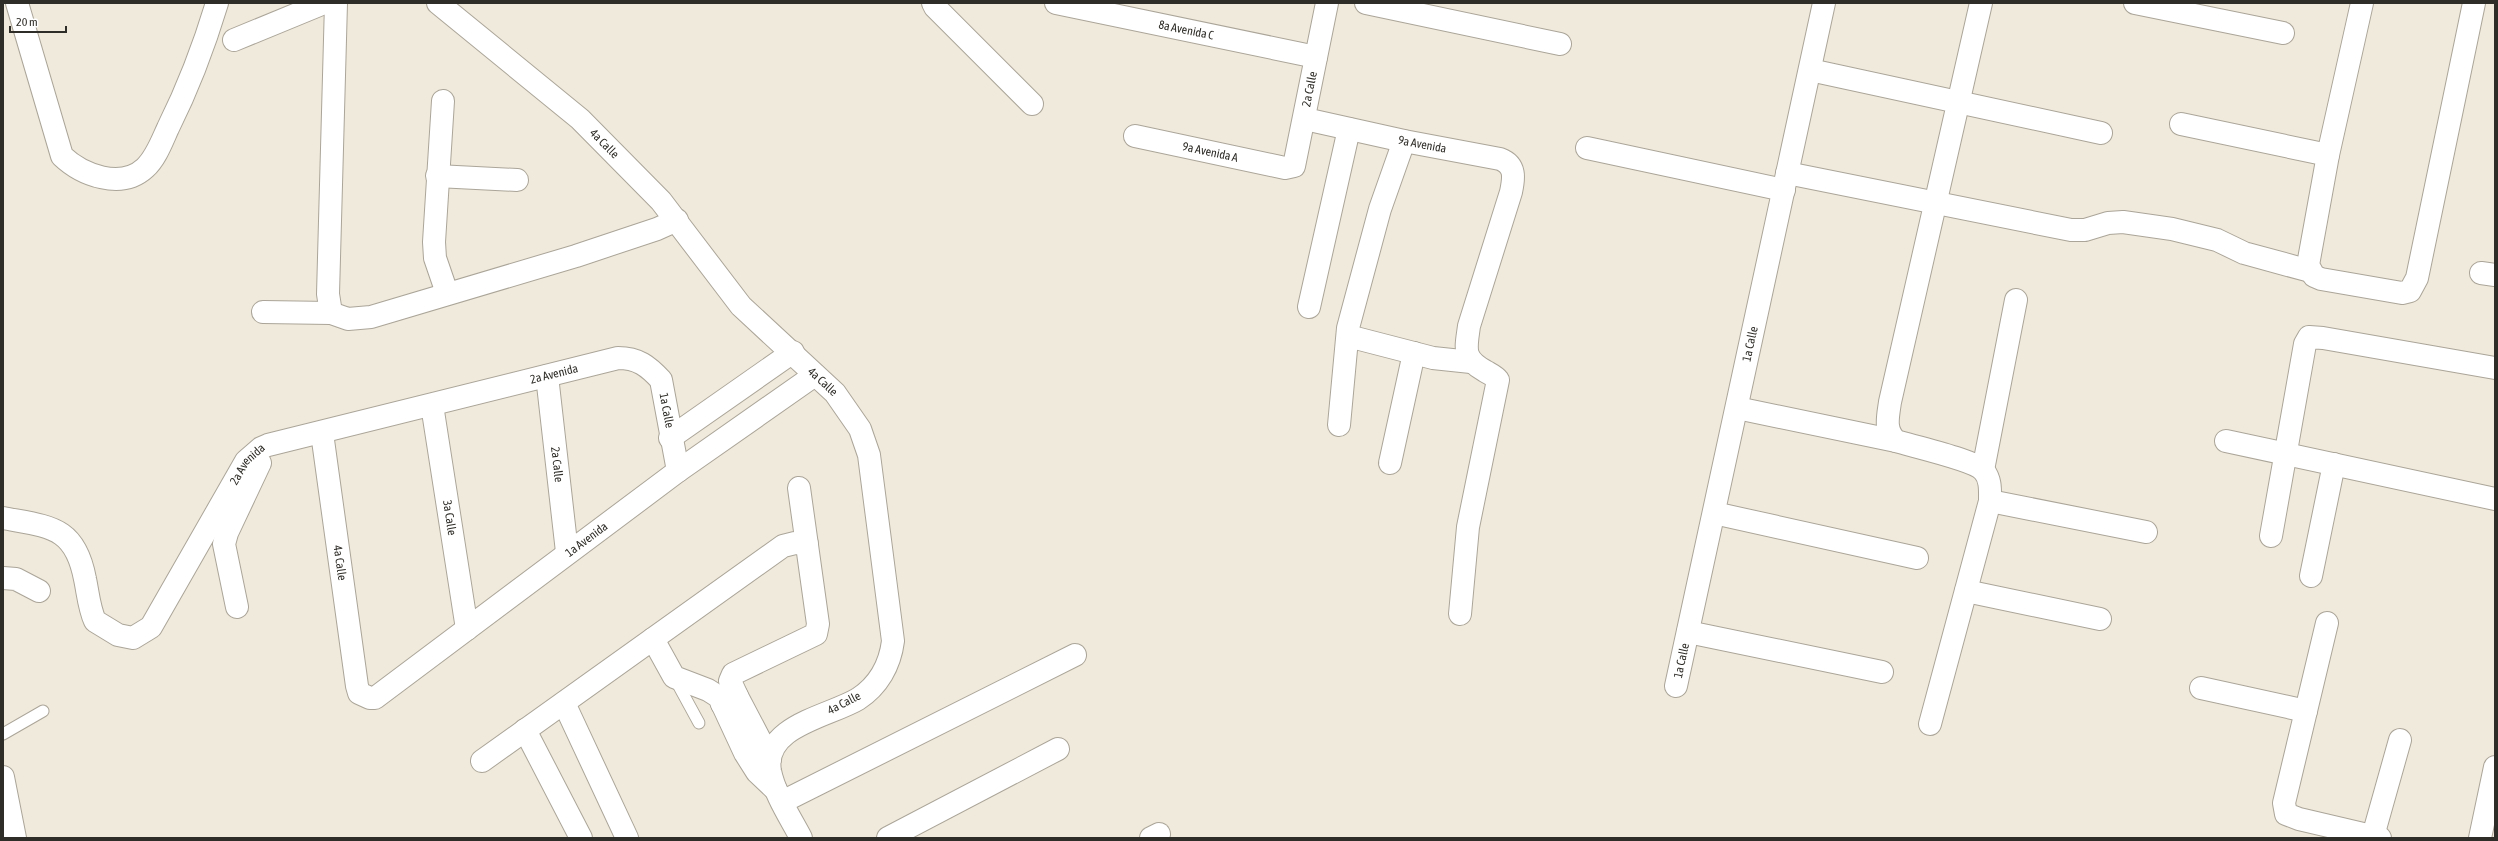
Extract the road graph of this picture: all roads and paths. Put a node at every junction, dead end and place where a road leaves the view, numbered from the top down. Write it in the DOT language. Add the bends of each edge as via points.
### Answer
graph roads {
  1 [pos="17,3"];
  2 [pos="217,3"];
  3 [pos="324,3"];
  4 [pos="336,3"];
  5 [pos="438,3"];
  6 [pos="933,3"];
  7 [pos="1056,3"];
  8 [pos="1327,3"];
  9 [pos="1366,3"];
  10 [pos="1824,3"];
  11 [pos="1981,3"];
  12 [pos="2135,3"];
  13 [pos="2362,3"];
  14 [pos="2474,3"];
  15 [pos="2283,33"];
  16 [pos="234,40"];
  17 [pos="1560,44"];
  18 [pos="1316,57"];
  19 [pos="1810,70"];
  20 [pos="443,102"];
  21 [pos="1958,102"];
  22 [pos="1032,104"];
  23 [pos="1305,119"];
  24 [pos="2182,124"];
  25 [pos="1349,129"];
  26 [pos="2101,133"];
  27 [pos="1135,136"];
  28 [pos="1404,141"];
  29 [pos="1587,148"];
  30 [pos="2328,155"];
  31 [pos="1285,168"];
  32 [pos="437,176"];
  33 [pos="517,180"];
  34 [pos="1786,181"];
  35 [pos="1934,203"];
  36 [pos="677,220"];
  37 [pos="2310,271"];
  38 [pos="447,293"];
  39 [pos="2016,300"];
  40 [pos="1309,307"];
  41 [pos="263,312"];
  42 [pos="331,313"];
  43 [pos="1348,336"];
  44 [pos="793,352"];
  45 [pos="1414,353"];
  46 [pos="638,360"];
  47 [pos="1471,362"];
  48 [pos="2495,368"];
  49 [pos="815,374"];
  50 [pos="547,376"];
  51 [pos="432,405"];
  52 [pos="1736,408"];
  53 [pos="1339,425"];
  54 [pos="322,433"];
  55 [pos="670,438"];
  56 [pos="1896,441"];
  57 [pos="2226,441"];
  58 [pos="268,445"];
  59 [pos="2286,454"];
  60 [pos="1390,463"];
  61 [pos="2334,464"];
  62 [pos="1983,470"];
  63 [pos="678,471"];
  64 [pos="799,488"];
  65 [pos="2495,499"];
  66 [pos="1990,501"];
  67 [pos="1714,513"];
  68 [pos="3,518"];
  69 [pos="2146,532"];
  70 [pos="2271,536"];
  71 [pos="807,544"];
  72 [pos="568,552"];
  73 [pos="1917,558"];
  74 [pos="2311,576"];
  75 [pos="3,578"];
  76 [pos="39,591"];
  77 [pos="1966,591"];
  78 [pos="237,607"];
  79 [pos="1460,614"];
  80 [pos="2100,619"];
  81 [pos="2327,623"];
  82 [pos="467,629"];
  83 [pos="1688,632"];
  84 [pos="653,639"];
  85 [pos="1075,655"];
  86 [pos="1882,672"];
  87 [pos="674,677"];
  88 [pos="1676,686"];
  89 [pos="2201,688"];
  90 [pos="359,693"];
  91 [pos="730,700"];
  92 [pos="564,703"];
  93 [pos="43,711"];
  94 [pos="2306,711"];
  95 [pos="699,723"];
  96 [pos="1930,724"];
  97 [pos="525,730"];
  98 [pos="3,734"];
  99 [pos="2400,740"];
  100 [pos="1058,749"];
  101 [pos="770,759"];
  102 [pos="482,761"];
  103 [pos="2495,767"];
  104 [pos="4,787"];
  105 [pos="779,796"];
  106 [pos="2376,837"];
  107 [pos="15,838"];
  108 [pos="581,838"];
  109 [pos="627,838"];
  110 [pos="801,838"];
  111 [pos="888,838"];
  112 [pos="2480,838"];
  1 -- 2 [label="street" via="62,156 80,170 96,176 121,178 134,176 146,168 159,147 201,56"];
  3 -- 16 [label="street"];
  4 -- 42 [label="street" via="328,294"];
  5 -- 36 [label="street, 4a Calle" via="580,119"];
  6 -- 22 [label="street"];
  7 -- 18 [label="street, 8a Avenida C"];
  8 -- 18 [label="street, 2a Calle"];
  9 -- 17 [label="street"];
  10 -- 19 [label="street, 1a Calle"];
  11 -- 21 [label="street"];
  12 -- 15 [label="street"];
  13 -- 30 [label="street"];
  14 -- 37 [label="street" via="2410,291 2402,293 2321,279"];
  18 -- 23 [label="street, 2a Calle"];
  19 -- 21 [label="street"];
  19 -- 34 [label="street, 1a Calle"];
  20 -- 32 [label="street"];
  21 -- 26 [label="street"];
  21 -- 35 [label="street"];
  23 -- 25 [label="street, 9a Avenida"];
  23 -- 31 [label="street, 2a Calle" via="1296,164"];
  24 -- 30 [label="street"];
  25 -- 28 [label="street, 9a Avenida"];
  25 -- 40 [label="street"];
  27 -- 31 [label="street, 9a Avenida A"];
  28 -- 43 [label="street" via="1363,265"];
  28 -- 47 [label="street, 9a Avenida" via="1506,161 1513,171 1512,192 1469,326 1466,347"];
  29 -- 34 [label="street"];
  30 -- 37 [label="street" via="2309,256"];
  32 -- 33 [label="street"];
  32 -- 38 [label="street" via="435,258"];
  34 -- 35 [label="street"];
  34 -- 52 [label="street, 1a Calle"];
  35 -- 37 [label="street" via="2070,230 2085,230 2122,222 2172,229 2217,240 2244,253"];
  35 -- 56 [label="street" via="1890,402 1887,421 1889,434"];
  36 -- 38 [label="street" via="658,229 576,256"];
  36 -- 44 [label="street, 4a Calle" via="741,306"];
  38 -- 42 [label="street" via="371,317 348,320"];
  39 -- 62 [label="street"];
  41 -- 42 [label="street"];
  43 -- 45 [label="street"];
  43 -- 53 [label="street"];
  44 -- 49 [label="street, 4a Calle"];
  44 -- 55 [label="street"];
  45 -- 47 [label="street"];
  45 -- 60 [label="street"];
  46 -- 50 [label="street, 2a Avenida" via="618,358"];
  46 -- 55 [label="street, 1a Calle" via="661,380 666,398"];
  47 -- 79 [label="street" via="1498,380 1468,527"];
  48 -- 59 [label="street" via="2311,336 2305,344"];
  49 -- 63 [label="street, 1a Avenida"];
  49 -- 101 [label="street, 4a Calle" via="834,393 860,429 869,455 893,641 891,656 875,684 858,699 786,732"];
  50 -- 51 [label="street, 2a Avenida"];
  50 -- 72 [label="street, 2a Calle"];
  51 -- 54 [label="street, 2a Avenida"];
  51 -- 82 [label="street, 3a Calle"];
  52 -- 56 [label="street"];
  52 -- 67 [label="street, 1a Calle"];
  54 -- 58 [label="street, 2a Avenida"];
  54 -- 90 [label="street, 4a Calle"];
  55 -- 63 [label="street, 1a Calle"];
  56 -- 62 [label="street" via="1968,462"];
  57 -- 59 [label="street"];
  58 -- 68 [label="street, 2a Avenida" via="246,461 151,627 133,638 118,635 95,621 82,563 77,550 66,537 55,529"];
  58 -- 78 [label="street" via="224,544"];
  59 -- 61 [label="street"];
  59 -- 70 [label="street"];
  61 -- 65 [label="street"];
  61 -- 74 [label="street"];
  62 -- 66 [label="street" via="1990,481"];
  63 -- 72 [label="street, 1a Avenida"];
  64 -- 71 [label="street"];
  66 -- 69 [label="street"];
  66 -- 77 [label="street"];
  67 -- 73 [label="street"];
  67 -- 83 [label="street, 1a Calle"];
  71 -- 84 [label="street" via="783,546"];
  71 -- 91 [label="street" via="818,624 816,634 733,674 730,681"];
  72 -- 82 [label="street, 1a Avenida"];
  75 -- 76 [label="street" via="16,580"];
  77 -- 80 [label="street"];
  77 -- 96 [label="street"];
  81 -- 94 [label="street"];
  82 -- 90 [label="street, 1a Avenida" via="375,698"];
  83 -- 86 [label="street"];
  83 -- 88 [label="street, 1a Calle"];
  84 -- 87 [label="street"];
  84 -- 92 [label="street"];
  85 -- 105 [label="street"];
  87 -- 91 [label="street"];
  87 -- 95 [label="lane"];
  89 -- 94 [label="street"];
  91 -- 101 [label="street"];
  91 -- 105 [label="street" via="744,753"];
  92 -- 97 [label="street"];
  92 -- 109 [label="street"];
  93 -- 98 [label="lane"];
  94 -- 106 [label="street" via="2284,803 2286,814"];
  97 -- 102 [label="street"];
  97 -- 108 [label="street"];
  99 -- 106 [label="street"];
  100 -- 111 [label="street"];
  101 -- 105 [label="street" via="770,771"];
  103 -- 112 [label="street"];
  104 -- 107 [label="street"];
  105 -- 110 [label="street"];
}
